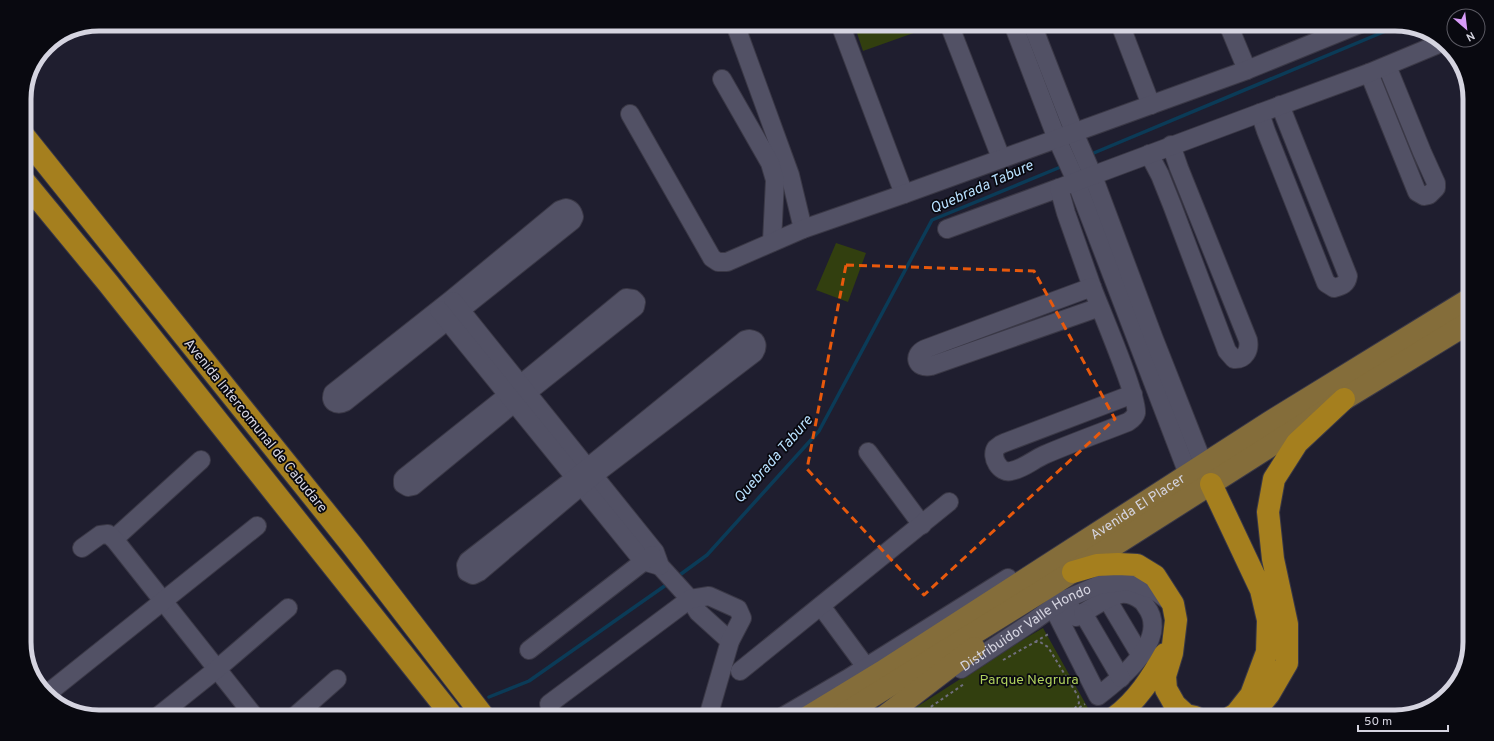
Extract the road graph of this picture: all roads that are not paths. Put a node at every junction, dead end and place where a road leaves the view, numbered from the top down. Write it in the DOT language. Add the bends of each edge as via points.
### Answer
graph roads {
  1 [pos="737,31"];
  2 [pos="843,31"];
  3 [pos="952,31"];
  4 [pos="1016,31"];
  5 [pos="1034,31"];
  6 [pos="1123,31"];
  7 [pos="1231,31"];
  8 [pos="1337,31"];
  9 [pos="1436,45"];
  10 [pos="1387,66"];
  11 [pos="1247,70"];
  12 [pos="1369,73"];
  13 [pos="722,79"];
  14 [pos="1151,105"];
  15 [pos="1280,105"];
  16 [pos="1260,112"];
  17 [pos="630,114"];
  18 [pos="1066,138"];
  19 [pos="31,145"];
  20 [pos="1171,145"];
  21 [pos="1149,154"];
  22 [pos="1001,158"];
  23 [pos="1084,179"];
  24 [pos="1059,188"];
  25 [pos="31,190"];
  26 [pos="904,194"];
  27 [pos="803,228"];
  28 [pos="947,228"];
  29 [pos="772,242"];
  30 [pos="1092,287"];
  31 [pos="1463,304"];
  32 [pos="1100,308"];
  33 [pos="449,310"];
  34 [pos="1463,326"];
  35 [pos="372,371"];
  36 [pos="517,394"];
  37 [pos="1133,394"];
  38 [pos="1344,399"];
  39 [pos="868,452"];
  40 [pos="439,457"];
  41 [pos="200,460"];
  42 [pos="584,476"];
  43 [pos="1200,480"];
  44 [pos="949,502"];
  45 [pos="1137,508"];
  46 [pos="922,525"];
  47 [pos="257,526"];
  48 [pos="114,539"];
  49 [pos="82,548"];
  50 [pos="653,560"];
  51 [pos="1073,572"];
  52 [pos="1056,597"];
  53 [pos="690,599"];
  54 [pos="1107,599"];
  55 [pos="164,601"];
  56 [pos="821,606"];
  57 [pos="288,608"];
  58 [pos="1174,612"];
  59 [pos="1074,619"];
  60 [pos="730,641"];
  61 [pos="529,650"];
  62 [pos="1141,656"];
  63 [pos="866,667"];
  64 [pos="216,669"];
  65 [pos="740,671"];
  66 [pos="1121,678"];
  67 [pos="338,679"];
  68 [pos="51,690"];
  69 [pos="1251,695"];
  70 [pos="549,704"];
  71 [pos="166,710"];
  72 [pos="249,710"];
  73 [pos="302,710"];
  74 [pos="447,710"];
  75 [pos="479,710"];
  76 [pos="710,710"];
  77 [pos="794,710"];
  78 [pos="820,710"];
  79 [pos="852,710"];
  80 [pos="895,710"];
  81 [pos="1125,710"];
  82 [pos="1180,710"];
  83 [pos="1229,710"];
  84 [pos="1239,710"];
  85 [pos="1256,710"];
  1 -- 27 [label="street" via="790,175"];
  2 -- 26 [label="street"];
  3 -- 22 [label="street"];
  4 -- 18 [label="street"];
  5 -- 18 [label="street"];
  6 -- 14 [label="street"];
  7 -- 11 [label="street"];
  8 -- 11 [label="street"];
  9 -- 10 [label="street"];
  10 -- 12 [label="street"];
  10 -- 12 [label="street" via="1436,183 1436,188 1429,195 1424,196 1417,192"];
  11 -- 14 [label="street"];
  12 -- 15 [label="street"];
  13 -- 29 [label="street" via="770,163 775,180"];
  14 -- 18 [label="street"];
  15 -- 16 [label="street"];
  15 -- 16 [label="street" via="1348,276 1348,280 1340,287 1334,288 1326,283"];
  16 -- 20 [label="street"];
  17 -- 29 [label="street" via="712,258 718,262 727,262"];
  18 -- 22 [label="street"];
  18 -- 23 [label="street"];
  19 -- 75 [label="highway, Avenida Intercomunal de Cabudare" via="351,544"];
  20 -- 21 [label="street"];
  20 -- 21 [label="street" via="1248,340 1246,355 1238,359 1234,359 1227,351 1172,205"];
  21 -- 23 [label="street"];
  22 -- 26 [label="street"];
  23 -- 24 [label="street"];
  23 -- 43 [label="street" via="1154,339"];
  24 -- 28 [label="street"];
  24 -- 30 [label="street"];
  25 -- 74 [label="highway, Avenida Intercomunal de Cabudare"];
  26 -- 27 [label="street"];
  27 -- 29 [label="street"];
  30 -- 32 [label="street"];
  30 -- 32 [label="street" via="925,348 918,354 919,365 931,366"];
  31 -- 43 [label="main road, Avenida El Placer" via="1385,351"];
  32 -- 37 [label="street"];
  33 -- 33 [label="street" via="572,221 574,217 570,209 560,210"];
  33 -- 35 [label="street"];
  33 -- 36 [label="street"];
  34 -- 38 [label="main road, Avenida El Placer"];
  36 -- 36 [label="street" via="635,307 634,300 626,298"];
  36 -- 40 [label="street"];
  36 -- 42 [label="street"];
  37 -- 37 [label="street" via="1136,413 1128,422 1043,455 1014,471 1002,470 998,465 994,452 1004,443"];
  38 -- 43 [label="main road, Avenida El Placer"];
  38 -- 85 [label="highway" via="1297,443 1274,479 1268,512 1273,560 1287,624 1287,663 1269,694"];
  39 -- 46 [label="street"];
  41 -- 48 [label="street"];
  42 -- 42 [label="street" via="468,561 467,572 479,572"];
  42 -- 42 [label="street" via="754,353 757,349 755,341 745,340"];
  42 -- 50 [label="street"];
  43 -- 45 [label="main road, Avenida El Placer"];
  43 -- 51 [label="main road, Avenida El Placer"];
  43 -- 69 [label="highway" via="1261,590 1268,620 1267,652"];
  44 -- 46 [label="street"];
  45 -- 63 [label="street" via="1094,525"];
  45 -- 78 [label="main road, Avenida El Placer"];
  46 -- 56 [label="street"];
  47 -- 55 [label="street"];
  48 -- 49 [label="street" via="108,534 100,535"];
  48 -- 55 [label="street"];
  50 -- 53 [label="street"];
  50 -- 61 [label="street"];
  51 -- 52 [label="main road, Avenida El Placer"];
  51 -- 58 [label="highway" via="1097,566 1137,565 1155,576"];
  52 -- 58 [label="street, Distribuidor Valle Hondo" via="1100,585 1128,581 1154,590"];
  52 -- 59 [label="street"];
  52 -- 79 [label="main road, Avenida El Placer"];
  52 -- 80 [label="main road" via="982,642"];
  53 -- 60 [label="street" via="698,612"];
  53 -- 60 [label="street" via="709,596 738,609 742,618"];
  53 -- 70 [label="street"];
  54 -- 59 [label="street"];
  54 -- 62 [label="street"];
  54 -- 62 [label="street" via="1118,594 1132,595 1144,602 1153,623 1151,637"];
  55 -- 64 [label="street"];
  55 -- 68 [label="street"];
  56 -- 63 [label="street"];
  56 -- 65 [label="street"];
  57 -- 64 [label="street"];
  58 -- 81 [label="highway" via="1168,649 1144,687"];
  58 -- 82 [label="highway" via="1172,653 1165,676 1166,689"];
  59 -- 66 [label="street"];
  59 -- 66 [label="street" via="1098,696"];
  60 -- 76 [label="street"];
  62 -- 66 [label="street"];
  63 -- 77 [label="street"];
  64 -- 71 [label="street"];
  64 -- 72 [label="street"];
  67 -- 73 [label="street"];
  69 -- 83 [label="highway"];
  69 -- 84 [label="highway"];
}
